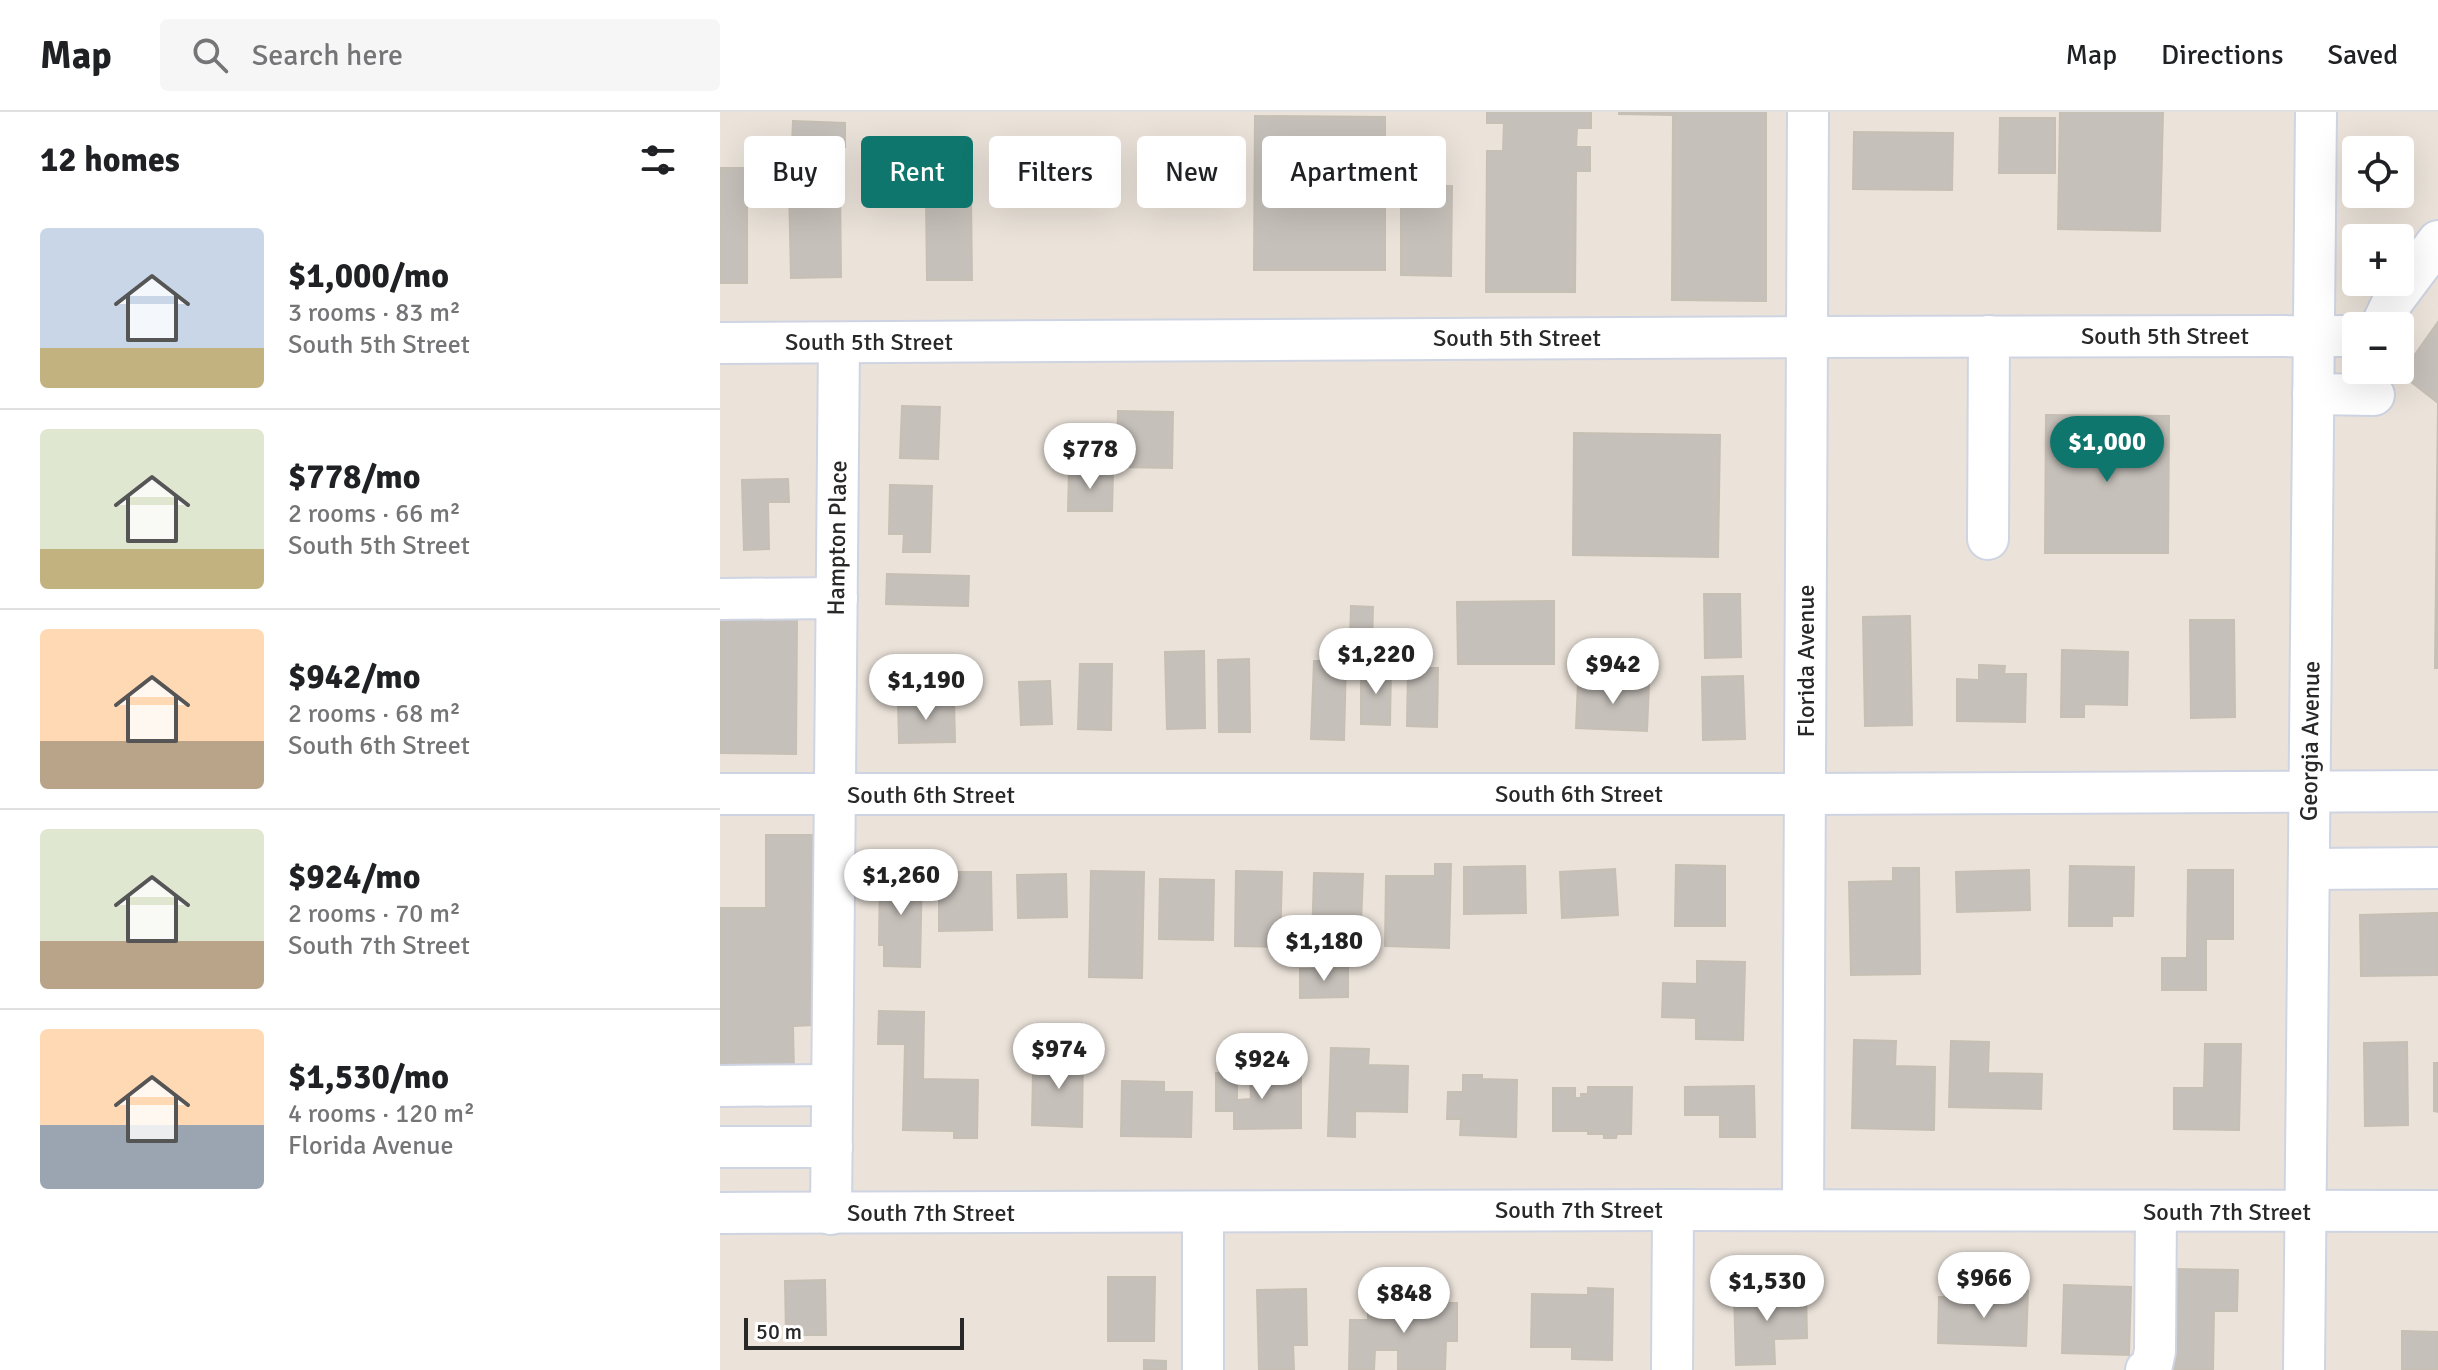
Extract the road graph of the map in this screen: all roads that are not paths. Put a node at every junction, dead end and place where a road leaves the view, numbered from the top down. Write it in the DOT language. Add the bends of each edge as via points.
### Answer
graph roads {
  1 [pos="1808,112"];
  2 [pos="2316,112"];
  3 [pos="2438,241"];
  4 [pos="2388,312"];
  5 [pos="1989,336"];
  6 [pos="2313,336"];
  7 [pos="2342,336"];
  8 [pos="1807,337"];
  9 [pos="720,343"];
  10 [pos="839,343"];
  11 [pos="2313,394"];
  12 [pos="2374,395"];
  13 [pos="1988,539"];
  14 [pos="837,598"];
  15 [pos="720,599"];
  16 [pos="2438,791"];
  17 [pos="2309,792"];
  18 [pos="720,794"];
  19 [pos="1805,794"];
  20 [pos="835,795"];
  21 [pos="2438,868"];
  22 [pos="2309,869"];
  23 [pos="832,1085"];
  24 [pos="720,1086"];
  25 [pos="720,1147"];
  26 [pos="832,1147"];
  27 [pos="1673,1210"];
  28 [pos="1803,1210"];
  29 [pos="2156,1211"];
  30 [pos="2438,1211"];
  31 [pos="1203,1212"];
  32 [pos="2305,1212"];
  33 [pos="720,1213"];
  34 [pos="831,1214"];
  35 [pos="1203,1370"];
  36 [pos="1672,1370"];
  37 [pos="2146,1370"];
  38 [pos="2304,1370"];
  1 -- 8 [label="street, Florida Avenue"];
  2 -- 6 [label="street, Georgia Avenue"];
  3 -- 4 [label="street"];
  5 -- 6 [label="street, South 5th Street"];
  5 -- 8 [label="street, South 5th Street"];
  5 -- 13 [label="street"];
  6 -- 7 [label="street, South 5th Street"];
  6 -- 11 [label="street, Georgia Avenue"];
  8 -- 10 [label="street, South 5th Street"];
  8 -- 19 [label="street, Florida Avenue"];
  9 -- 10 [label="street, South 5th Street"];
  10 -- 14 [label="street, Hampton Place"];
  11 -- 12 [label="street"];
  11 -- 17 [label="street, Georgia Avenue"];
  14 -- 15 [label="street"];
  14 -- 20 [label="street, Hampton Place"];
  16 -- 17 [label="street, South 6th Street"];
  17 -- 19 [label="street, South 6th Street"];
  17 -- 22 [label="street, Georgia Avenue"];
  18 -- 20 [label="street, South 6th Street"];
  19 -- 20 [label="street, South 6th Street"];
  19 -- 28 [label="street, Florida Avenue"];
  20 -- 23 [label="street, Hampton Place"];
  21 -- 22 [label="street"];
  22 -- 32 [label="street, Georgia Avenue"];
  23 -- 24 [label="street"];
  23 -- 26 [label="street, Hampton Place"];
  25 -- 26 [label="street"];
  26 -- 34 [label="street, Hampton Place"];
  27 -- 28 [label="street, South 7th Street"];
  27 -- 31 [label="street, South 7th Street"];
  27 -- 36 [label="street"];
  28 -- 29 [label="street, South 7th Street"];
  29 -- 32 [label="street, South 7th Street"];
  29 -- 37 [label="street" via="2155,1351"];
  30 -- 32 [label="street, South 7th Street"];
  31 -- 34 [label="street, South 7th Street"];
  31 -- 35 [label="street"];
  32 -- 38 [label="street, Georgia Avenue"];
  33 -- 34 [label="street, South 7th Street"];
}
